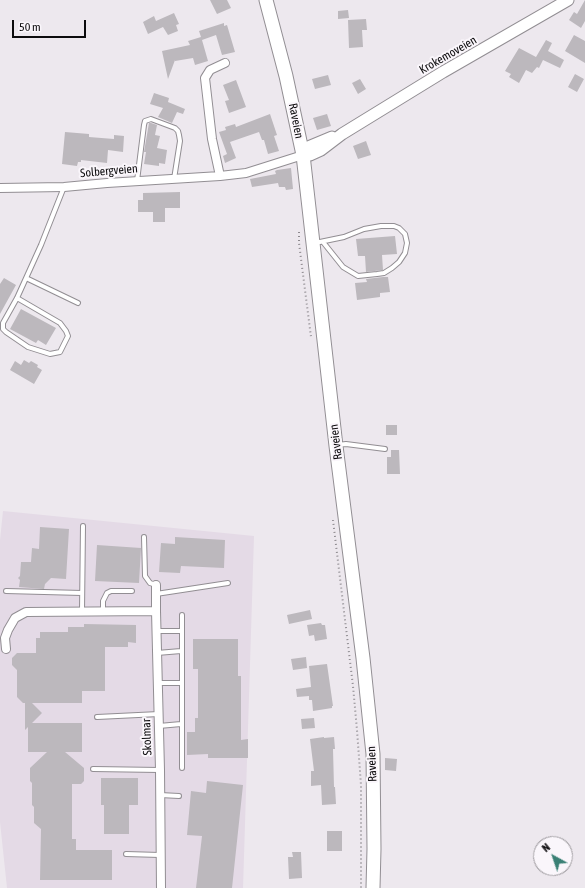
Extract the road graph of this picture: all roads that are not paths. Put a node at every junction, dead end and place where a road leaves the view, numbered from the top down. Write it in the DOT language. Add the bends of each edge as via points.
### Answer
graph roads {
  1 [pos="266,0"];
  2 [pos="568,0"];
  3 [pos="225,63"];
  4 [pos="303,156"];
  5 [pos="220,176"];
  6 [pos="174,179"];
  7 [pos="137,181"];
  8 [pos="64,187"];
  9 [pos="0,188"];
  10 [pos="318,243"];
  11 [pos="26,278"];
  12 [pos="18,298"];
  13 [pos="78,303"];
  14 [pos="336,446"];
  15 [pos="385,449"];
  16 [pos="83,526"];
  17 [pos="144,537"];
  18 [pos="228,583"];
  19 [pos="156,590"];
  20 [pos="6,591"];
  21 [pos="132,591"];
  22 [pos="82,593"];
  23 [pos="82,611"];
  24 [pos="103,611"];
  25 [pos="156,611"];
  26 [pos="182,616"];
  27 [pos="156,631"];
  28 [pos="181,631"];
  29 [pos="6,649"];
  30 [pos="181,651"];
  31 [pos="157,653"];
  32 [pos="181,682"];
  33 [pos="158,683"];
  34 [pos="159,714"];
  35 [pos="97,717"];
  36 [pos="181,724"];
  37 [pos="159,726"];
  38 [pos="182,768"];
  39 [pos="93,769"];
  40 [pos="160,770"];
  41 [pos="160,795"];
  42 [pos="179,796"];
  43 [pos="126,854"];
  44 [pos="160,855"];
  45 [pos="161,888"];
  46 [pos="373,888"];
  1 -- 4 [label="main road, Raveien"];
  2 -- 4 [label="main road, Krokemoveien" via="439,74 342,134 308,147"];
  3 -- 5 [label="street" via="210,70 205,78 212,139"];
  4 -- 5 [label="street, Solbergveien" via="246,173"];
  4 -- 10 [label="main road, Raveien"];
  5 -- 6 [label="street, Solbergveien"];
  6 -- 7 [label="street, Solbergveien"];
  6 -- 7 [label="lane" via="180,141 178,131 148,119 144,125"];
  7 -- 8 [label="street, Solbergveien"];
  8 -- 9 [label="street, Solbergveien"];
  8 -- 11 [label="lane"];
  10 -- 10 [label="lane" via="343,267 358,276 384,273 392,268 405,253 407,243 405,234 399,228 381,226"];
  10 -- 14 [label="main road, Raveien"];
  11 -- 12 [label="lane"];
  11 -- 13 [label="lane"];
  12 -- 12 [label="lane" via="3,323 6,332 28,347 50,354 60,352 68,336 60,323"];
  14 -- 15 [label="lane" via="346,444"];
  14 -- 46 [label="main road, Raveien" via="373,754"];
  16 -- 22 [label="lane"];
  17 -- 19 [label="lane" via="145,576"];
  18 -- 19 [label="lane"];
  19 -- 25 [label="street, Skolmar"];
  20 -- 22 [label="lane"];
  21 -- 24 [label="lane" via="107,593"];
  22 -- 23 [label="lane"];
  23 -- 24 [label="street"];
  23 -- 29 [label="street" via="22,614 15,618 8,630 5,638"];
  24 -- 25 [label="street"];
  25 -- 27 [label="street, Skolmar"];
  26 -- 28 [label="lane"];
  27 -- 28 [label="lane"];
  27 -- 31 [label="street, Skolmar"];
  28 -- 30 [label="lane"];
  30 -- 31 [label="lane"];
  30 -- 32 [label="lane"];
  31 -- 33 [label="street, Skolmar"];
  32 -- 33 [label="lane"];
  32 -- 36 [label="lane"];
  33 -- 34 [label="street, Skolmar"];
  34 -- 35 [label="lane"];
  34 -- 37 [label="street, Skolmar"];
  36 -- 37 [label="lane"];
  36 -- 38 [label="lane"];
  37 -- 40 [label="street, Skolmar"];
  39 -- 40 [label="lane"];
  40 -- 41 [label="street, Skolmar"];
  41 -- 42 [label="lane"];
  41 -- 44 [label="street, Skolmar"];
  43 -- 44 [label="lane"];
  44 -- 45 [label="street, Skolmar"];
}
